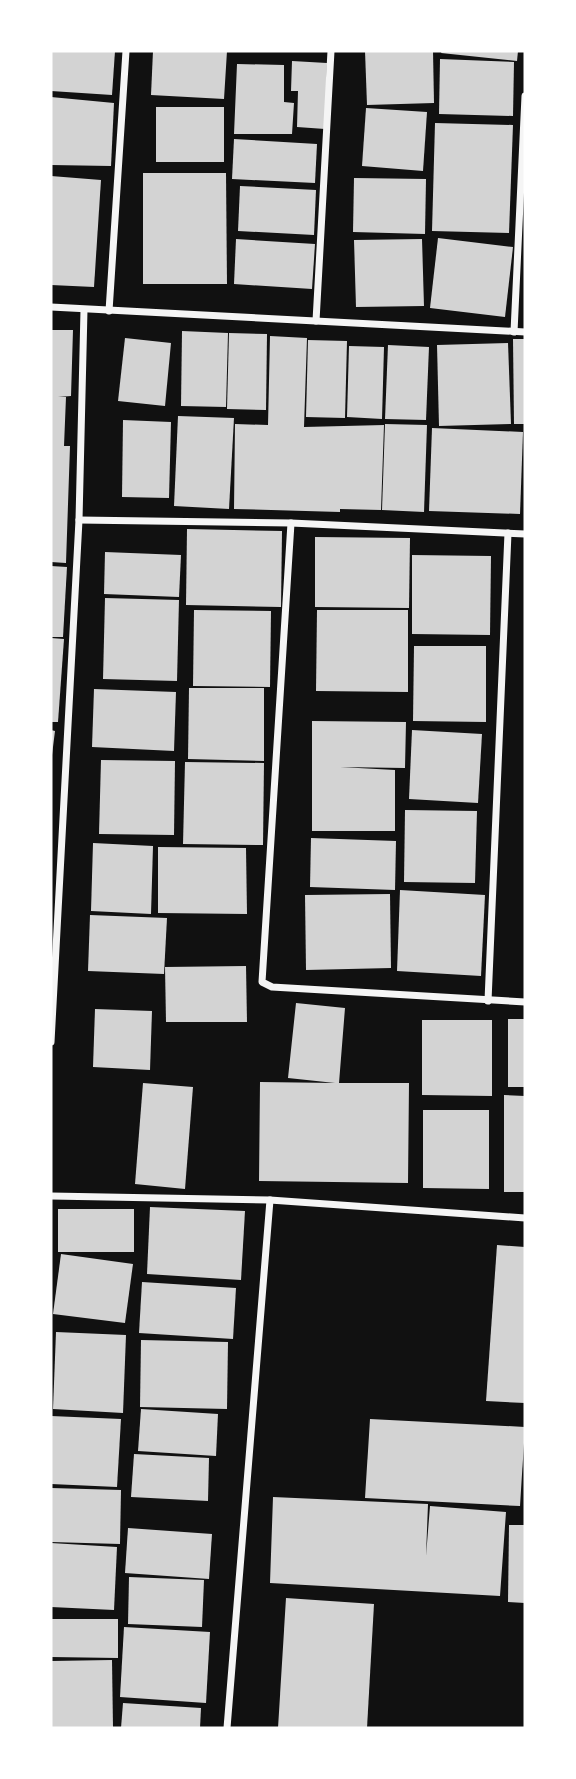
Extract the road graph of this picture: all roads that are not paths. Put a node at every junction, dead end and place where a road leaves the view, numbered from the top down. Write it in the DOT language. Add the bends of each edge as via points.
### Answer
graph roads {
  1 [pos="127,51"];
  2 [pos="331,51"];
  3 [pos="525,96"];
  4 [pos="51,307"];
  5 [pos="84,310"];
  6 [pos="109,311"];
  7 [pos="316,321"];
  8 [pos="514,332"];
  9 [pos="525,332"];
  10 [pos="79,520"];
  11 [pos="291,523"];
  12 [pos="508,533"];
  13 [pos="525,534"];
  14 [pos="488,1002"];
  15 [pos="525,1002"];
  16 [pos="51,1042"];
  17 [pos="51,1196"];
  18 [pos="270,1200"];
  19 [pos="525,1217"];
  20 [pos="227,1728"];
  1 -- 6 [label="street"];
  2 -- 7 [label="street"];
  3 -- 8 [label="street"];
  4 -- 5 [label="street"];
  5 -- 6 [label="street"];
  5 -- 10 [label="street"];
  6 -- 7 [label="street"];
  7 -- 8 [label="street"];
  8 -- 9 [label="street"];
  10 -- 11 [label="street"];
  10 -- 16 [label="street"];
  11 -- 12 [label="street"];
  11 -- 14 [label="street" via="262,982 272,987"];
  12 -- 13 [label="street"];
  12 -- 14 [label="street"];
  14 -- 15 [label="street"];
  17 -- 18 [label="street"];
  18 -- 19 [label="street"];
  18 -- 20 [label="street"];
}
